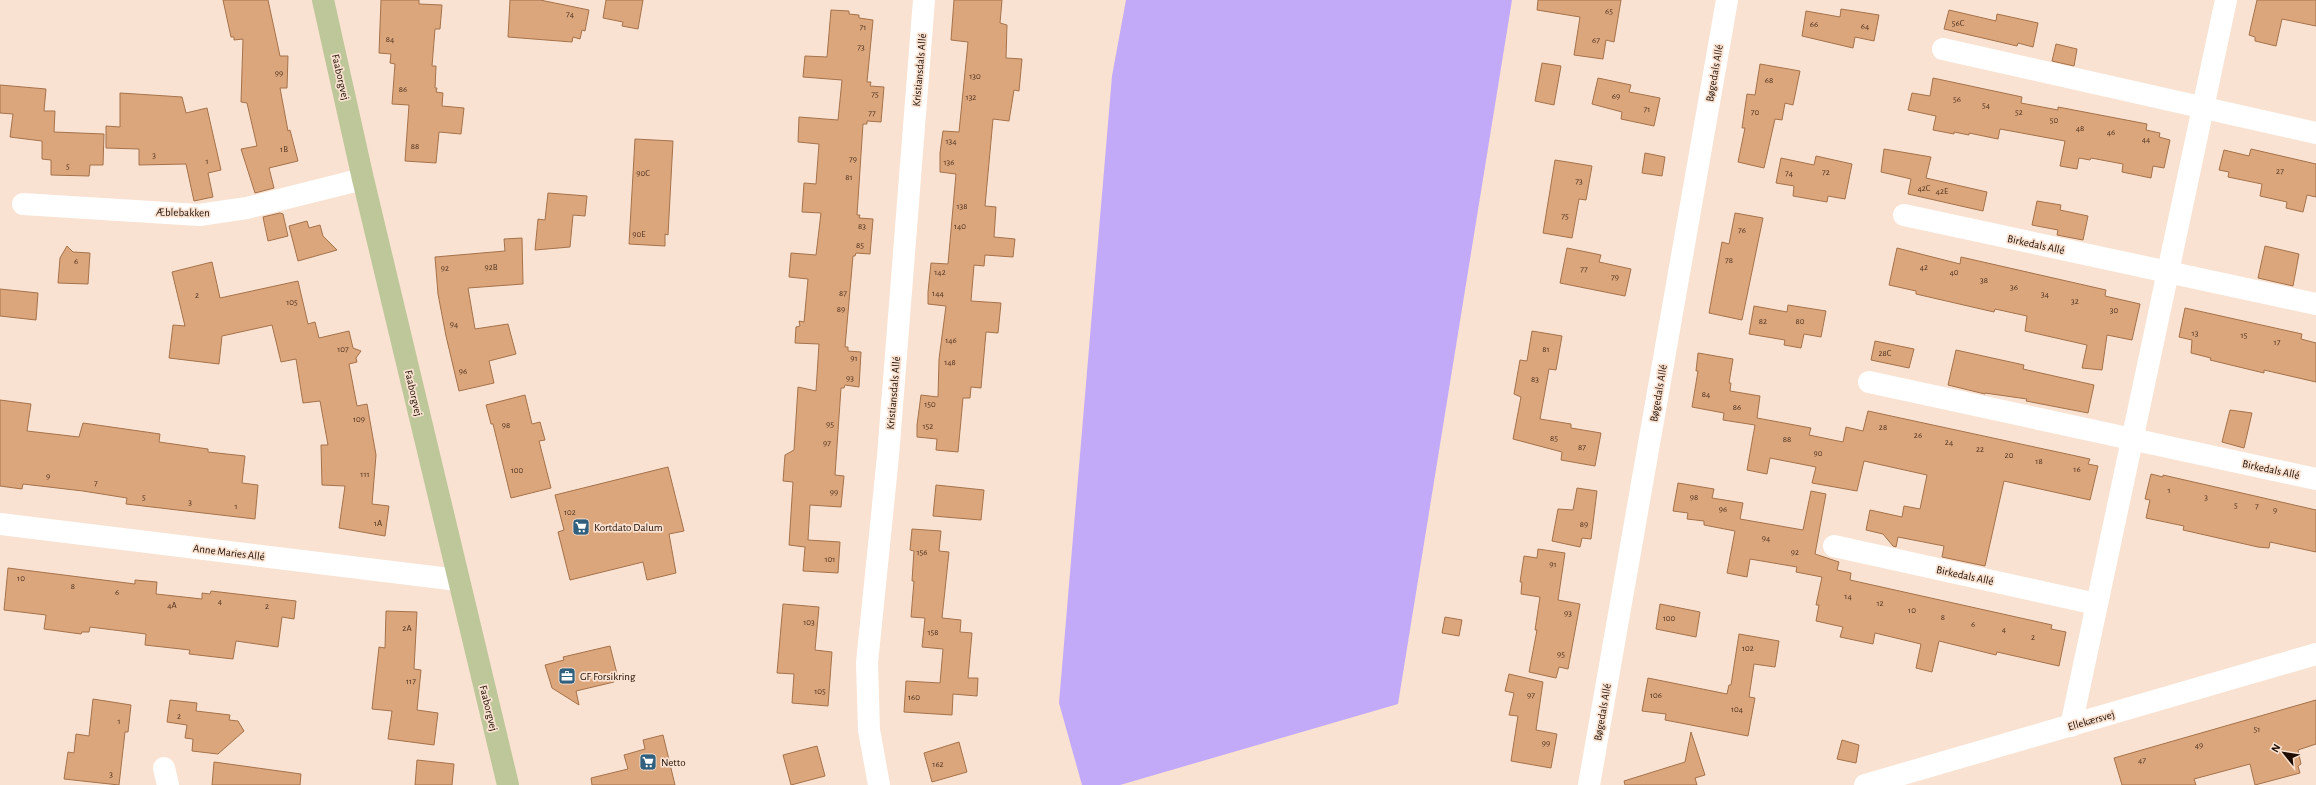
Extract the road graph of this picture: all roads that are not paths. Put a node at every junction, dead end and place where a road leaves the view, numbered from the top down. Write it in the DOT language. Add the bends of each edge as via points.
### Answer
graph roads {
  1 [pos="323,0"];
  2 [pos="924,0"];
  3 [pos="1727,0"];
  4 [pos="2226,0"];
  5 [pos="1943,49"];
  6 [pos="2202,108"];
  7 [pos="2316,133"];
  8 [pos="363,179"];
  9 [pos="23,204"];
  10 [pos="1904,215"];
  11 [pos="2168,272"];
  12 [pos="2316,304"];
  13 [pos="1869,382"];
  14 [pos="2132,439"];
  15 [pos="2316,479"];
  16 [pos="0,524"];
  17 [pos="1834,546"];
  18 [pos="458,580"];
  19 [pos="2096,604"];
  20 [pos="2316,654"];
  21 [pos="2071,726"];
  22 [pos="508,785"];
  23 [pos="879,785"];
  24 [pos="1589,785"];
  25 [pos="1865,785"];
  1 -- 8 [label="main road, Faaborgvej"];
  2 -- 23 [label="street, Kristiansdals Allé" via="888,456 867,663 869,730"];
  3 -- 24 [label="street, Bøgedals Allé"];
  4 -- 6 [label="street"];
  5 -- 6 [label="street"];
  6 -- 7 [label="street"];
  6 -- 11 [label="street"];
  8 -- 9 [label="street, Æblebakken" via="247,208 199,215"];
  8 -- 18 [label="main road, Faaborgvej"];
  10 -- 11 [label="street, Birkedals Allé"];
  11 -- 12 [label="street, Birkedals Allé"];
  11 -- 14 [label="street"];
  13 -- 14 [label="street, Birkedals Allé"];
  14 -- 15 [label="street, Birkedals Allé"];
  14 -- 19 [label="street"];
  16 -- 18 [label="street, Anne Maries Allé"];
  17 -- 19 [label="street, Birkedals Allé"];
  18 -- 22 [label="main road, Faaborgvej"];
  19 -- 21 [label="street"];
  20 -- 21 [label="street, Ellekærsvej"];
  21 -- 25 [label="street, Ellekærsvej"];
}
